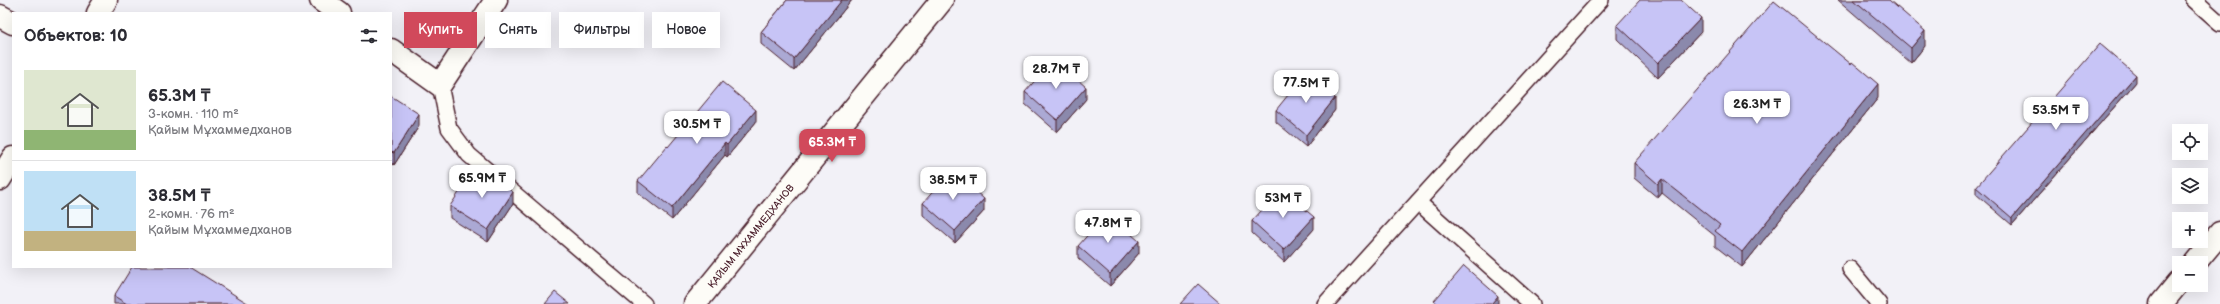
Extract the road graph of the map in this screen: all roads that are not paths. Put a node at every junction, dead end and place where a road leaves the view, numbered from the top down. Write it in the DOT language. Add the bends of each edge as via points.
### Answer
graph roads {
  1 [pos="106,0"];
  2 [pos="321,0"];
  3 [pos="496,0"];
  4 [pos="942,0"];
  5 [pos="1601,0"];
  6 [pos="2194,0"];
  7 [pos="99,12"];
  8 [pos="338,12"];
  9 [pos="0,16"];
  10 [pos="12,22"];
  11 [pos="2220,22"];
  12 [pos="392,51"];
  13 [pos="440,85"];
  14 [pos="12,160"];
  15 [pos="0,179"];
  16 [pos="1418,202"];
  17 [pos="2220,233"];
  18 [pos="2201,256"];
  19 [pos="1850,269"];
  20 [pos="2172,291"];
  21 [pos="644,304"];
  22 [pos="695,304"];
  23 [pos="1325,304"];
  24 [pos="1532,304"];
  25 [pos="1879,304"];
  26 [pos="2161,304"];
  1 -- 7 [label="street"];
  2 -- 8 [label="street"];
  3 -- 13 [label="street"];
  4 -- 22 [label="street, ҚАЙЫМ МҰХАММЕДХАНОВ"];
  5 -- 16 [label="lane"];
  6 -- 11 [label="lane"];
  9 -- 10 [label="street"];
  12 -- 13 [label="street"];
  13 -- 21 [label="lane" via="449,128 469,155"];
  14 -- 15 [label="street"];
  16 -- 23 [label="lane"];
  16 -- 24 [label="lane"];
  17 -- 18 [label="street"];
  19 -- 25 [label="lane"];
  20 -- 26 [label="street"];
}
